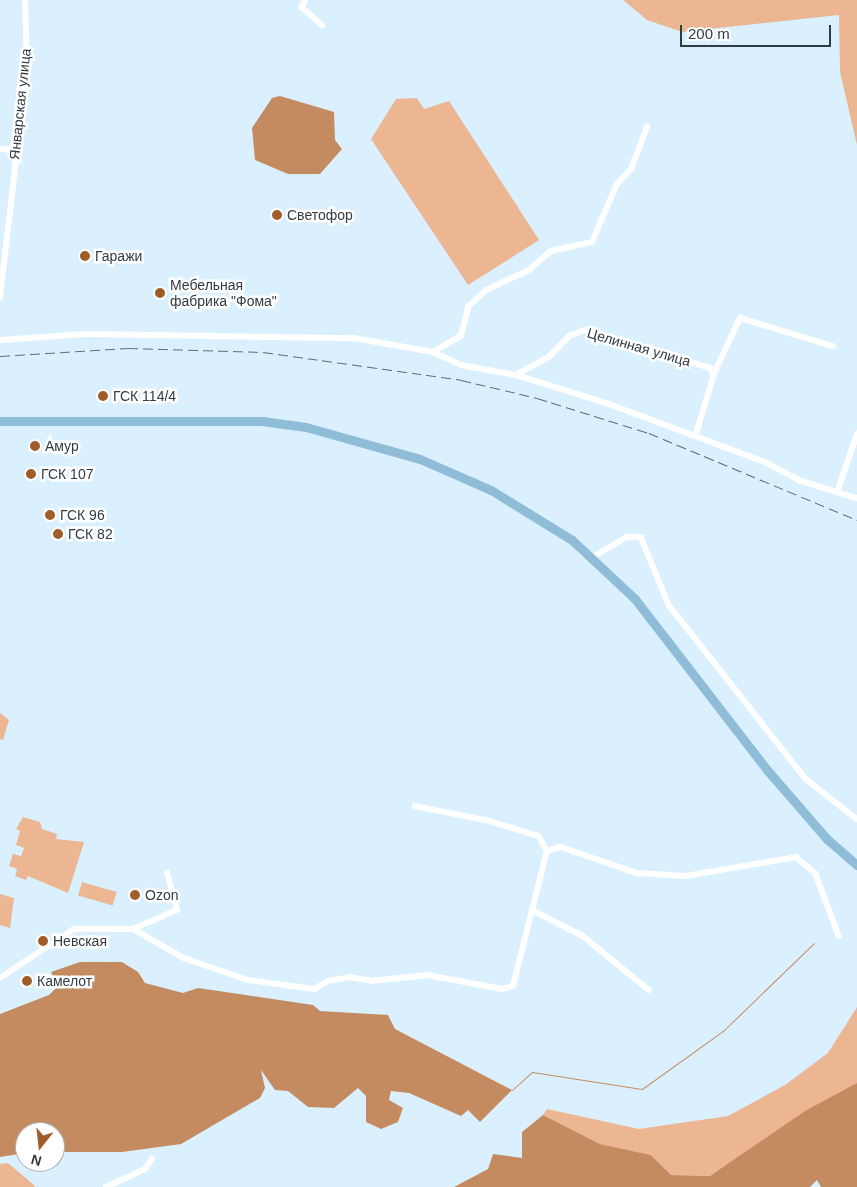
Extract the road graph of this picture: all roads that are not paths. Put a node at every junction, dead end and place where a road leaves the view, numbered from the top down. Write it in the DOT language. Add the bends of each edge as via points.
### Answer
graph roads {
  1 [pos="25,0"];
  2 [pos="306,0"];
  3 [pos="322,25"];
  4 [pos="647,127"];
  5 [pos="0,149"];
  6 [pos="15,150"];
  7 [pos="0,298"];
  8 [pos="0,340"];
  9 [pos="833,346"];
  10 [pos="433,352"];
  11 [pos="714,374"];
  12 [pos="516,375"];
  13 [pos="0,421"];
  14 [pos="696,434"];
  15 [pos="857,434"];
  16 [pos="838,490"];
  17 [pos="857,498"];
  18 [pos="591,558"];
  19 [pos="415,806"];
  20 [pos="857,819"];
  21 [pos="547,851"];
  22 [pos="857,865"];
  23 [pos="167,873"];
  24 [pos="532,910"];
  25 [pos="133,929"];
  26 [pos="839,936"];
  27 [pos="0,978"];
  28 [pos="649,990"];
  29 [pos="152,1159"];
  30 [pos="106,1187"];
  1 -- 6 [label="street, Январская улица" via="27,66"];
  2 -- 3 [label="street" via="302,7"];
  4 -- 10 [label="street" via="631,169 616,184 592,242 587,246 562,246 530,270 511,276 472,300 460,336"];
  5 -- 6 [label="street"];
  6 -- 7 [label="street, Январская улица"];
  8 -- 10 [label="street" via="87,334 354,338"];
  9 -- 11 [label="street" via="743,317"];
  10 -- 12 [label="street" via="461,365"];
  11 -- 12 [label="street, Целинная улица" via="710,368 585,330 569,336 550,356"];
  11 -- 14 [label="street"];
  12 -- 14 [label="street"];
  13 -- 18 [label="main road" via="262,421 349,436 491,490 572,540"];
  14 -- 16 [label="street" via="801,480"];
  15 -- 16 [label="street"];
  16 -- 17 [label="street"];
  18 -- 20 [label="street" via="627,537 641,537 669,605 806,779"];
  18 -- 22 [label="main road" via="635,599 768,770 827,840"];
  19 -- 21 [label="street" via="486,820 539,836"];
  21 -- 24 [label="street"];
  21 -- 26 [label="street" via="570,849 602,864 637,873 686,876 796,856 816,874"];
  23 -- 25 [label="street" via="177,910"];
  24 -- 25 [label="street" via="513,986 502,989 428,975 372,982 350,977 328,981 315,990 248,980 184,958"];
  24 -- 28 [label="street" via="583,936"];
  25 -- 27 [label="street" via="74,929"];
  29 -- 30 [label="street" via="145,1169"];
}
